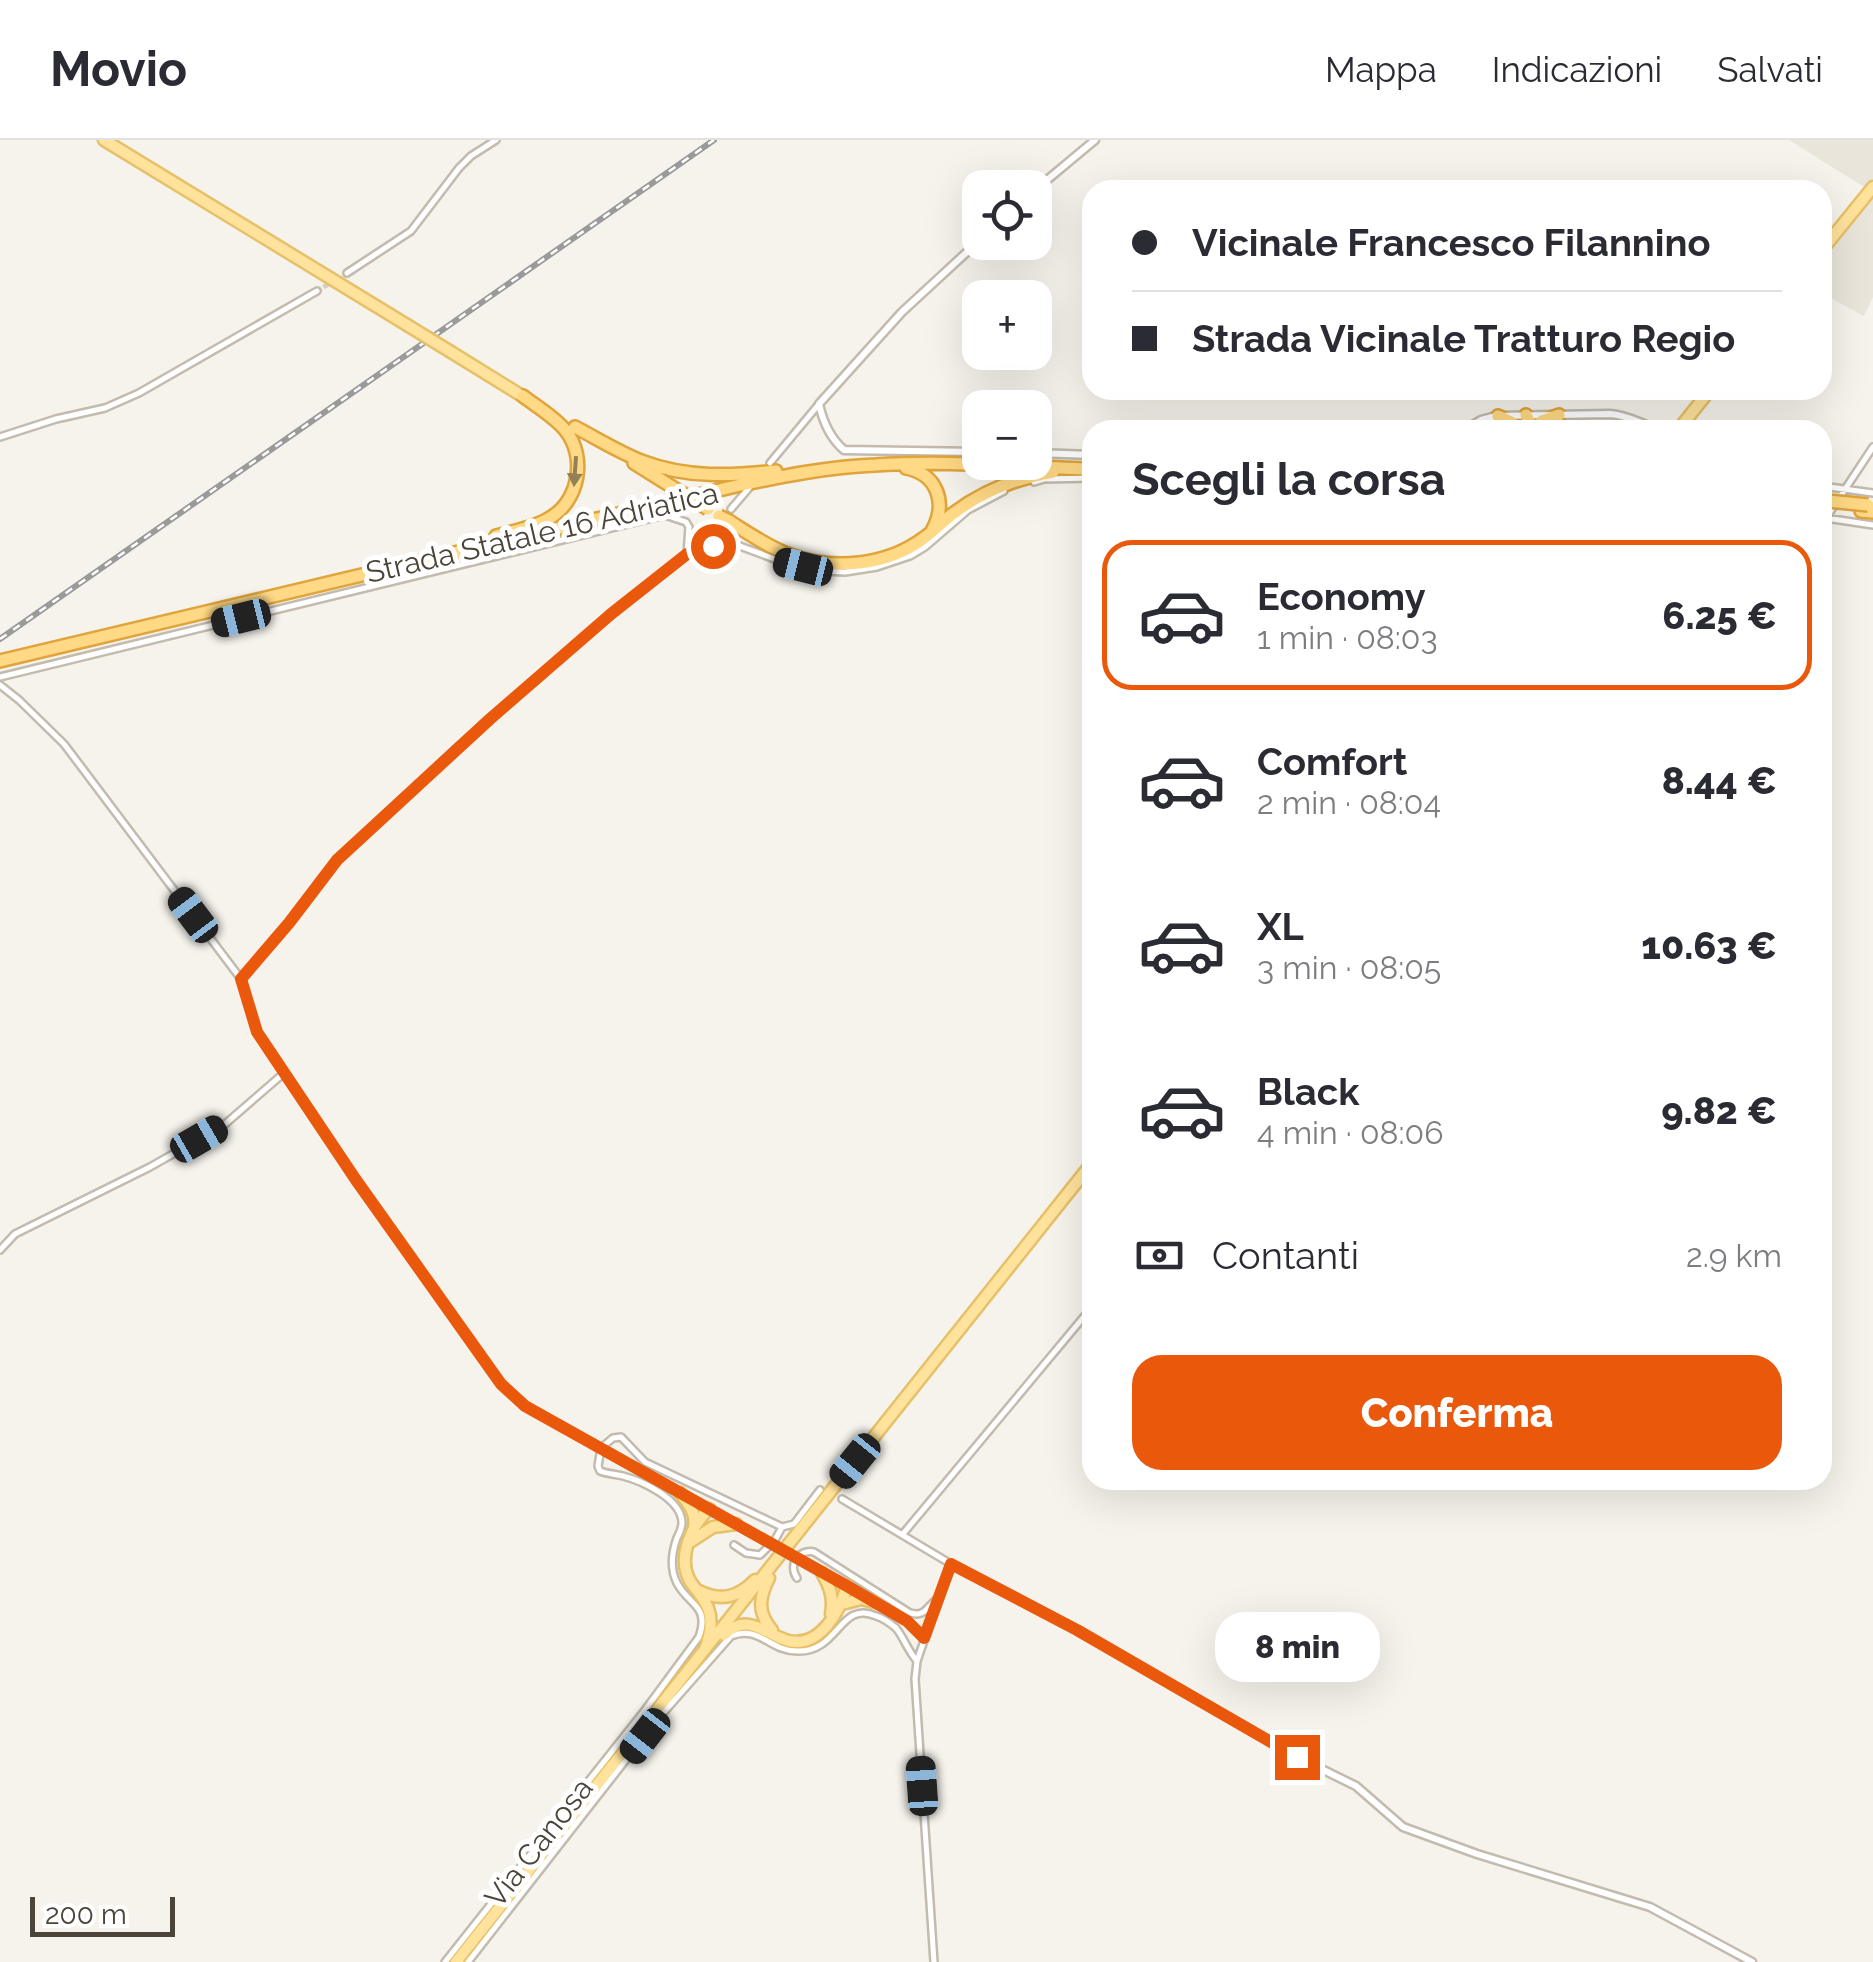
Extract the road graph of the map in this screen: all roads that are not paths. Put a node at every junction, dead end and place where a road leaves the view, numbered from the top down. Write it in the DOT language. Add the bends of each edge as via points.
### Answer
graph roads {
  1 [pos="104,140"];
  2 [pos="496,140"];
  3 [pos="1095,140"];
  4 [pos="1052,176"];
  5 [pos="1873,187"];
  6 [pos="1832,238"];
  7 [pos="962,257"];
  8 [pos="347,274"];
  9 [pos="318,291"];
  10 [pos="523,396"];
  11 [pos="1702,400"];
  12 [pos="819,404"];
  13 [pos="1526,415"];
  14 [pos="1559,415"];
  15 [pos="1498,416"];
  16 [pos="1481,420"];
  17 [pos="1507,420"];
  18 [pos="1528,420"];
  19 [pos="1544,420"];
  20 [pos="1634,420"];
  21 [pos="1686,420"];
  22 [pos="574,428"];
  23 [pos="0,437"];
  24 [pos="1873,447"];
  25 [pos="962,454"];
  26 [pos="962,455"];
  27 [pos="1052,459"];
  28 [pos="770,463"];
  29 [pos="1082,463"];
  30 [pos="1082,464"];
  31 [pos="1082,466"];
  32 [pos="842,468"];
  33 [pos="788,469"];
  34 [pos="1082,478"];
  35 [pos="1832,487"];
  36 [pos="749,488"];
  37 [pos="1846,489"];
  38 [pos="1832,504"];
  39 [pos="1870,505"];
  40 [pos="1832,509"];
  41 [pos="1832,512"];
  42 [pos="721,516"];
  43 [pos="1873,525"];
  44 [pos="930,533"];
  45 [pos="485,540"];
  46 [pos="687,554"];
  47 [pos="0,659"];
  48 [pos="0,677"];
  49 [pos="0,685"];
  50 [pos="241,979"];
  51 [pos="284,1073"];
  52 [pos="1082,1177"];
  53 [pos="0,1250"];
  54 [pos="1082,1319"];
  55 [pos="600,1448"];
  56 [pos="820,1490"];
  57 [pos="680,1493"];
  58 [pos="842,1499"];
  59 [pos="709,1510"];
  60 [pos="736,1524"];
  61 [pos="782,1527"];
  62 [pos="698,1530"];
  63 [pos="902,1535"];
  64 [pos="734,1545"];
  65 [pos="784,1550"];
  66 [pos="951,1564"];
  67 [pos="822,1573"];
  68 [pos="796,1578"];
  69 [pos="847,1586"];
  70 [pos="696,1589"];
  71 [pos="939,1598"];
  72 [pos="874,1602"];
  73 [pos="837,1603"];
  74 [pos="907,1621"];
  75 [pos="929,1625"];
  76 [pos="779,1636"];
  77 [pos="924,1638"];
  78 [pos="705,1653"];
  79 [pos="916,1662"];
  80 [pos="445,1962"];
  81 [pos="456,1962"];
  82 [pos="468,1962"];
  83 [pos="934,1962"];
  84 [pos="1752,1962"];
  1 -- 10 [label="main road, bridge"];
  2 -- 8 [label="street" via="459,168 411,231"];
  3 -- 4 [label="street"];
  5 -- 6 [label="main road"];
  7 -- 12 [label="street"];
  9 -- 23 [label="street" via="105,408"];
  10 -- 22 [label="main road"];
  10 -- 45 [label="highway, one-way" via="568,433 576,482 550,518"];
  11 -- 21 [label="main road"];
  12 -- 25 [label="street" via="824,424 844,450"];
  12 -- 28 [label="street"];
  13 -- 14 [label="street"];
  13 -- 15 [label="street"];
  13 -- 18 [label="highway"];
  14 -- 19 [label="highway"];
  14 -- 20 [label="street"];
  15 -- 16 [label="street"];
  15 -- 17 [label="highway"];
  22 -- 33 [label="highway" via="674,470 728,475"];
  22 -- 42 [label="highway, bridge"];
  24 -- 37 [label="street"];
  26 -- 33 [label="highway, Strada Statale 16 Adriatica"];
  27 -- 29 [label="highway"];
  30 -- 32 [label="highway, Strada Statale 16 Adriatica"];
  31 -- 44 [label="highway" via="1004,485"];
  32 -- 44 [label="highway" via="924,474 940,501"];
  32 -- 47 [label="highway, Strada Statale 16 Adriatica" via="736,486"];
  33 -- 45 [label="highway, Strada Statale 16 Adriatica"];
  34 -- 46 [label="street" via="1044,479 1006,490 968,510 910,556 860,570 803,567 729,542"];
  35 -- 37 [label="street"];
  36 -- 42 [label="street"];
  37 -- 38 [label="street"];
  37 -- 39 [label="street"];
  39 -- 40 [label="highway, bridge"];
  41 -- 43 [label="street"];
  42 -- 44 [label="highway" via="787,554 837,564 886,557"];
  42 -- 46 [label="street"];
  45 -- 47 [label="highway, Strada Statale 16 Adriatica"];
  46 -- 48 [label="street" via="689,527 666,515"];
  46 -- 50 [label="street" via="337,860"];
  49 -- 50 [label="street" via="64,744"];
  50 -- 51 [label="street" via="257,1032"];
  51 -- 53 [label="street" via="224,1124 15,1234"];
  51 -- 55 [label="street" via="501,1384 525,1406"];
  52 -- 65 [label="main road"];
  54 -- 63 [label="street"];
  55 -- 57 [label="street"];
  55 -- 61 [label="street" via="622,1438 646,1462"];
  55 -- 80 [label="street, Via Canosa" via="600,1470 638,1482 678,1510 674,1574 697,1604 702,1628"];
  56 -- 61 [label="street" via="794,1524"];
  57 -- 59 [label="street"];
  57 -- 62 [label="main road"];
  58 -- 63 [label="street"];
  59 -- 60 [label="street"];
  59 -- 62 [label="main road"];
  60 -- 62 [label="main road"];
  60 -- 67 [label="street, bridge"];
  61 -- 64 [label="street" via="760,1555"];
  62 -- 70 [label="main road" via="684,1566"];
  63 -- 66 [label="street"];
  65 -- 70 [label="main road" via="734,1596"];
  65 -- 76 [label="main road" via="760,1607"];
  65 -- 78 [label="main road"];
  66 -- 71 [label="street"];
  66 -- 84 [label="street" via="1356,1786 1403,1827 1650,1908"];
  67 -- 69 [label="street"];
  67 -- 73 [label="main road"];
  68 -- 71 [label="street" via="794,1563 807,1550 910,1613 924,1613"];
  69 -- 72 [label="street"];
  69 -- 73 [label="main road"];
  70 -- 78 [label="main road" via="711,1620"];
  71 -- 75 [label="street"];
  72 -- 73 [label="main road"];
  72 -- 74 [label="street"];
  73 -- 76 [label="main road" via="822,1631 802,1641"];
  74 -- 75 [label="street"];
  74 -- 77 [label="street"];
  75 -- 77 [label="street"];
  76 -- 78 [label="main road" via="755,1626 730,1628"];
  77 -- 79 [label="street"];
  78 -- 81 [label="main road"];
  79 -- 82 [label="street, Via Canosa" via="897,1630 856,1612 812,1650 781,1649 746,1632 731,1636"];
  79 -- 83 [label="street"];
}
